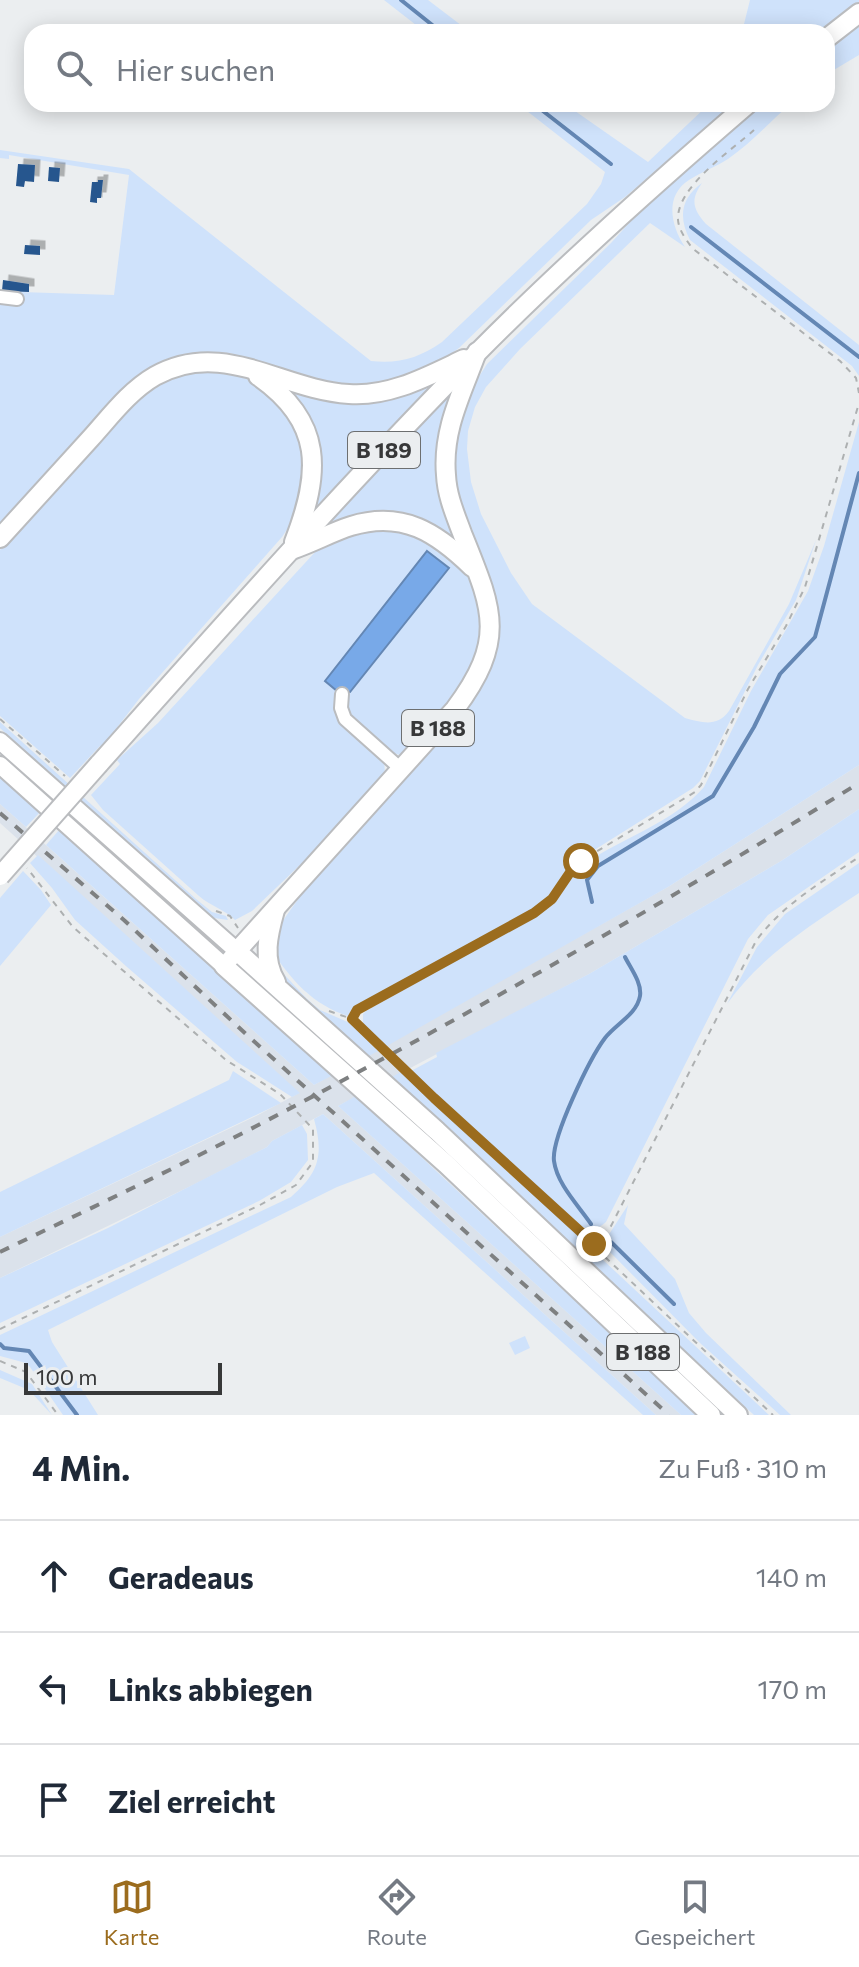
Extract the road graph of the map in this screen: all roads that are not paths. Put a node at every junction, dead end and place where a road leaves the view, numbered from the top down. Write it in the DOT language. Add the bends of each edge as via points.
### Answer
graph roads {
  1 [pos="859,13"];
  2 [pos="835,32"];
  3 [pos="739,112"];
  4 [pos="0,297"];
  5 [pos="17,299"];
  6 [pos="477,352"];
  7 [pos="245,367"];
  8 [pos="0,538"];
  9 [pos="292,550"];
  10 [pos="477,572"];
  11 [pos="342,694"];
  12 [pos="0,741"];
  13 [pos="0,765"];
  14 [pos="401,769"];
  15 [pos="0,876"];
  16 [pos="276,908"];
  17 [pos="237,951"];
  18 [pos="224,966"];
  19 [pos="282,991"];
  20 [pos="711,1415"];
  21 [pos="738,1415"];
  1 -- 2 [label="highway"];
  3 -- 6 [label="highway, B 189" via="632,204"];
  4 -- 5 [label="lane"];
  6 -- 7 [label="highway" via="398,388 366,394 314,388"];
  6 -- 9 [label="highway, B 189"];
  6 -- 10 [label="highway" via="449,427 445,471 451,506"];
  7 -- 8 [label="highway" via="216,361 189,364 142,385"];
  7 -- 9 [label="highway, B 188" via="289,401 311,447 311,492"];
  9 -- 10 [label="highway, B 188" via="354,525 387,521 423,528"];
  9 -- 15 [label="highway, B 188, bridge"];
  10 -- 14 [label="highway, B 188" via="491,622 483,665 455,709"];
  11 -- 14 [label="lane" via="345,719"];
  12 -- 17 [label="main road, B 188"];
  13 -- 18 [label="main road, B 188"];
  14 -- 16 [label="highway, B 188"];
  16 -- 17 [label="highway, B 188"];
  16 -- 19 [label="highway" via="267,960"];
  17 -- 18 [label="main road, B 188"];
  17 -- 19 [label="highway, B 188"];
  18 -- 20 [label="highway, B 188" via="446,1164"];
  19 -- 21 [label="highway, B 188"];
}
